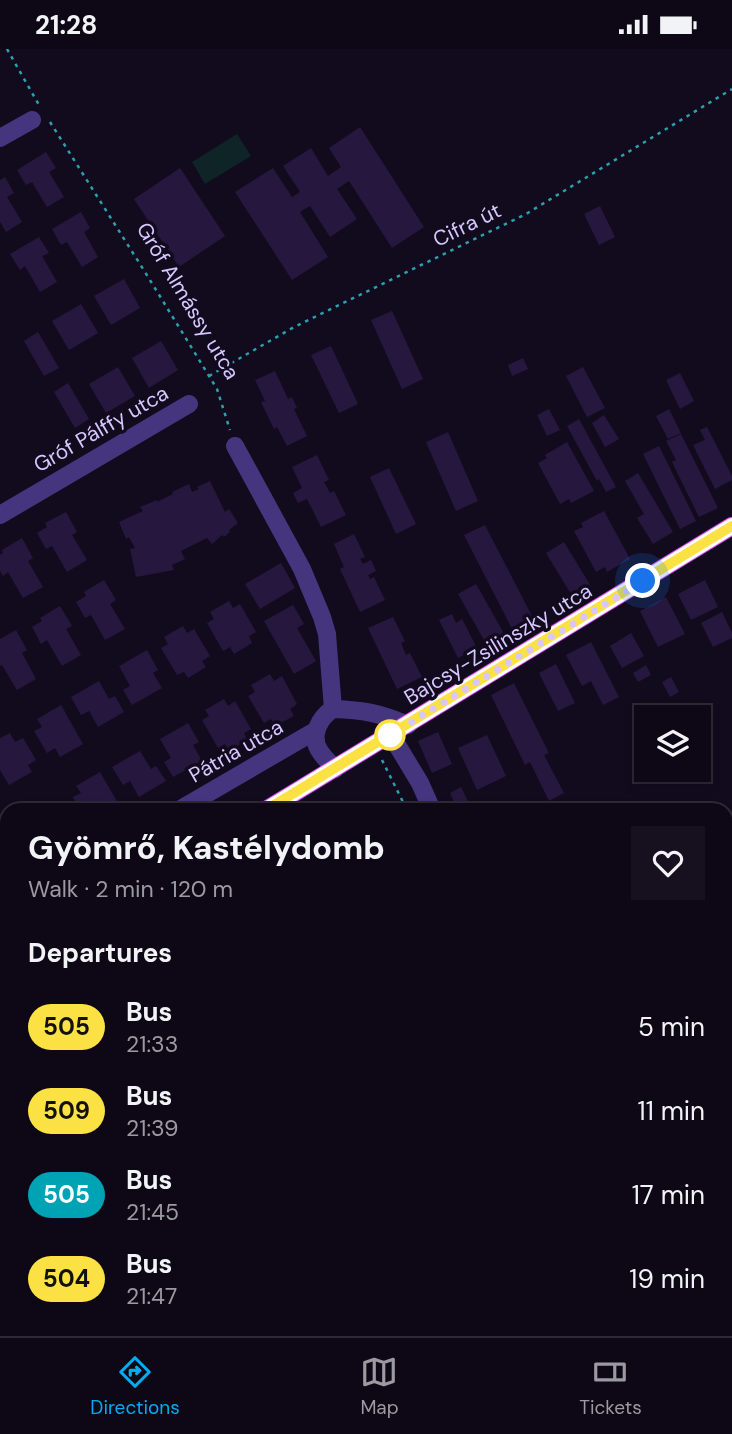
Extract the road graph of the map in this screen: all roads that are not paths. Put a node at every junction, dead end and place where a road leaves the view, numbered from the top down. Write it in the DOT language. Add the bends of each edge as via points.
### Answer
graph roads {
  1 [pos="40,116"];
  2 [pos="0,138"];
  3 [pos="189,404"];
  4 [pos="235,446"];
  5 [pos="0,515"];
  6 [pos="732,526"];
  7 [pos="333,709"];
  8 [pos="408,725"];
  9 [pos="315,731"];
  10 [pos="391,735"];
  11 [pos="328,773"];
  12 [pos="191,803"];
  13 [pos="278,803"];
  14 [pos="429,803"];
  1 -- 2 [label="street"];
  3 -- 5 [label="street, Gróf Pálffy utca"];
  4 -- 7 [label="street" via="302,569 322,617"];
  6 -- 8 [label="main road, Bajcsy-Zsilinszky utca"];
  7 -- 8 [label="street" via="359,709"];
  7 -- 9 [label="street"];
  8 -- 10 [label="main road, Bajcsy-Zsilinszky utca"];
  9 -- 11 [label="street"];
  9 -- 12 [label="street, Pátria utca"];
  10 -- 11 [label="main road, Bajcsy-Zsilinszky utca"];
  10 -- 14 [label="street"];
  11 -- 13 [label="main road, Bajcsy-Zsilinszky utca"];
}
